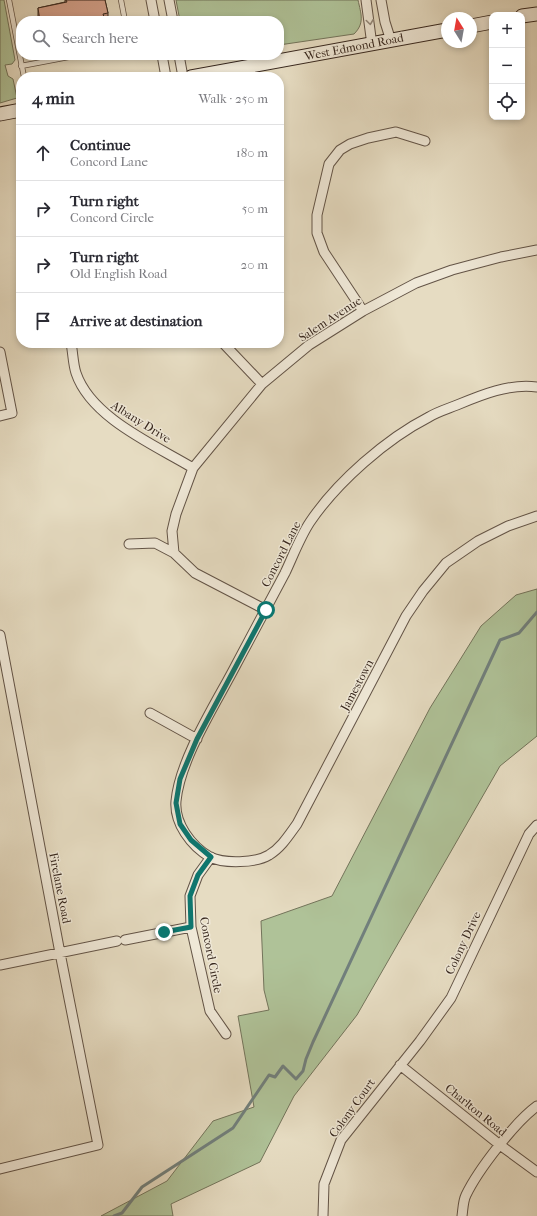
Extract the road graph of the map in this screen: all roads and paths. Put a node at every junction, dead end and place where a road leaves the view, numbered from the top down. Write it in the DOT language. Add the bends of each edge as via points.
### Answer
graph roads {
  1 [pos="9,0"];
  2 [pos="121,0"];
  3 [pos="151,0"];
  4 [pos="169,0"];
  5 [pos="366,0"];
  6 [pos="381,0"];
  7 [pos="537,14"];
  8 [pos="124,16"];
  9 [pos="154,16"];
  10 [pos="172,16"];
  11 [pos="525,16"];
  12 [pos="489,23"];
  13 [pos="477,25"];
  14 [pos="441,31"];
  15 [pos="16,36"];
  16 [pos="391,41"];
  17 [pos="372,45"];
  18 [pos="21,60"];
  19 [pos="53,60"];
  20 [pos="163,60"];
  21 [pos="180,60"];
  22 [pos="22,66"];
  23 [pos="23,72"];
  24 [pos="165,72"];
  25 [pos="182,72"];
  26 [pos="219,72"];
  27 [pos="16,111"];
  28 [pos="0,114"];
  29 [pos="425,141"];
  30 [pos="537,250"];
  31 [pos="362,311"];
  32 [pos="72,348"];
  33 [pos="228,348"];
  34 [pos="0,352"];
  35 [pos="262,384"];
  36 [pos="537,387"];
  37 [pos="0,416"];
  38 [pos="193,468"];
  39 [pos="537,516"];
  40 [pos="129,544"];
  41 [pos="174,553"];
  42 [pos="266,610"];
  43 [pos="0,635"];
  44 [pos="150,713"];
  45 [pos="197,739"];
  46 [pos="537,825"];
  47 [pos="211,857"];
  48 [pos="191,927"];
  49 [pos="60,953"];
  50 [pos="0,965"];
  51 [pos="226,1034"];
  52 [pos="400,1065"];
  53 [pos="537,1106"];
  54 [pos="500,1145"];
  55 [pos="0,1169"];
  56 [pos="537,1172"];
  57 [pos="323,1216"];
  58 [pos="462,1216"];
  1 -- 15 [label="lane"];
  2 -- 8 [label="lane"];
  3 -- 9 [label="street"];
  4 -- 10 [label="street"];
  5 -- 17 [label="street, one-way"];
  6 -- 16 [label="street"];
  7 -- 11 [label="main road"];
  12 -- 13 [label="main road"];
  14 -- 16 [label="main road, West Edmond Road"];
  16 -- 17 [label="main road, West Edmond Road"];
  17 -- 26 [label="main road, West Edmond Road"];
  18 -- 22 [label="lane"];
  19 -- 22 [label="lane"];
  20 -- 24 [label="street"];
  21 -- 25 [label="street"];
  22 -- 23 [label="lane"];
  27 -- 28 [label="main road"];
  29 -- 31 [label="street" via="396,132 368,138 340,150 329,164 317,215 317,233 324,252"];
  30 -- 31 [label="street, Salem Avenue" via="452,270 416,283"];
  31 -- 35 [label="street, Salem Avenue" via="309,345"];
  32 -- 38 [label="street, Albany Drive" via="76,374 88,397 102,412"];
  33 -- 35 [label="street"];
  34 -- 37 [label="street" via="12,414"];
  35 -- 38 [label="street, Salem Avenue"];
  36 -- 42 [label="street, Concord Lane" via="507,388 474,399 428,417 385,445 346,480 310,522"];
  38 -- 41 [label="street, Salem Avenue" via="172,531"];
  39 -- 47 [label="street, Jamestown" via="508,526 478,541 446,563 423,591 406,616 297,824 279,848 268,856 250,860 231,862"];
  40 -- 41 [label="street" via="155,543"];
  41 -- 42 [label="street" via="195,573"];
  42 -- 45 [label="street, Concord Lane"];
  43 -- 49 [label="street, Firelane Road"];
  44 -- 45 [label="street"];
  45 -- 47 [label="street, Concord Lane" via="180,779 176,803 180,824 191,840"];
  46 -- 52 [label="street, Colony Drive" via="529,834 451,998"];
  47 -- 48 [label="street, Concord Circle" via="198,875 190,896"];
  48 -- 49 [label="street"];
  48 -- 51 [label="street, Concord Circle" via="210,1011"];
  49 -- 50 [label="street"];
  49 -- 55 [label="street, Firelane Road" via="98,1145"];
  52 -- 54 [label="street, Charlton Road"];
  52 -- 57 [label="street, Colony Court" via="341,1140 324,1184"];
  53 -- 54 [label="street" via="527,1113"];
  54 -- 56 [label="street, Charlton Road"];
  54 -- 58 [label="street" via="465,1196"];
}
